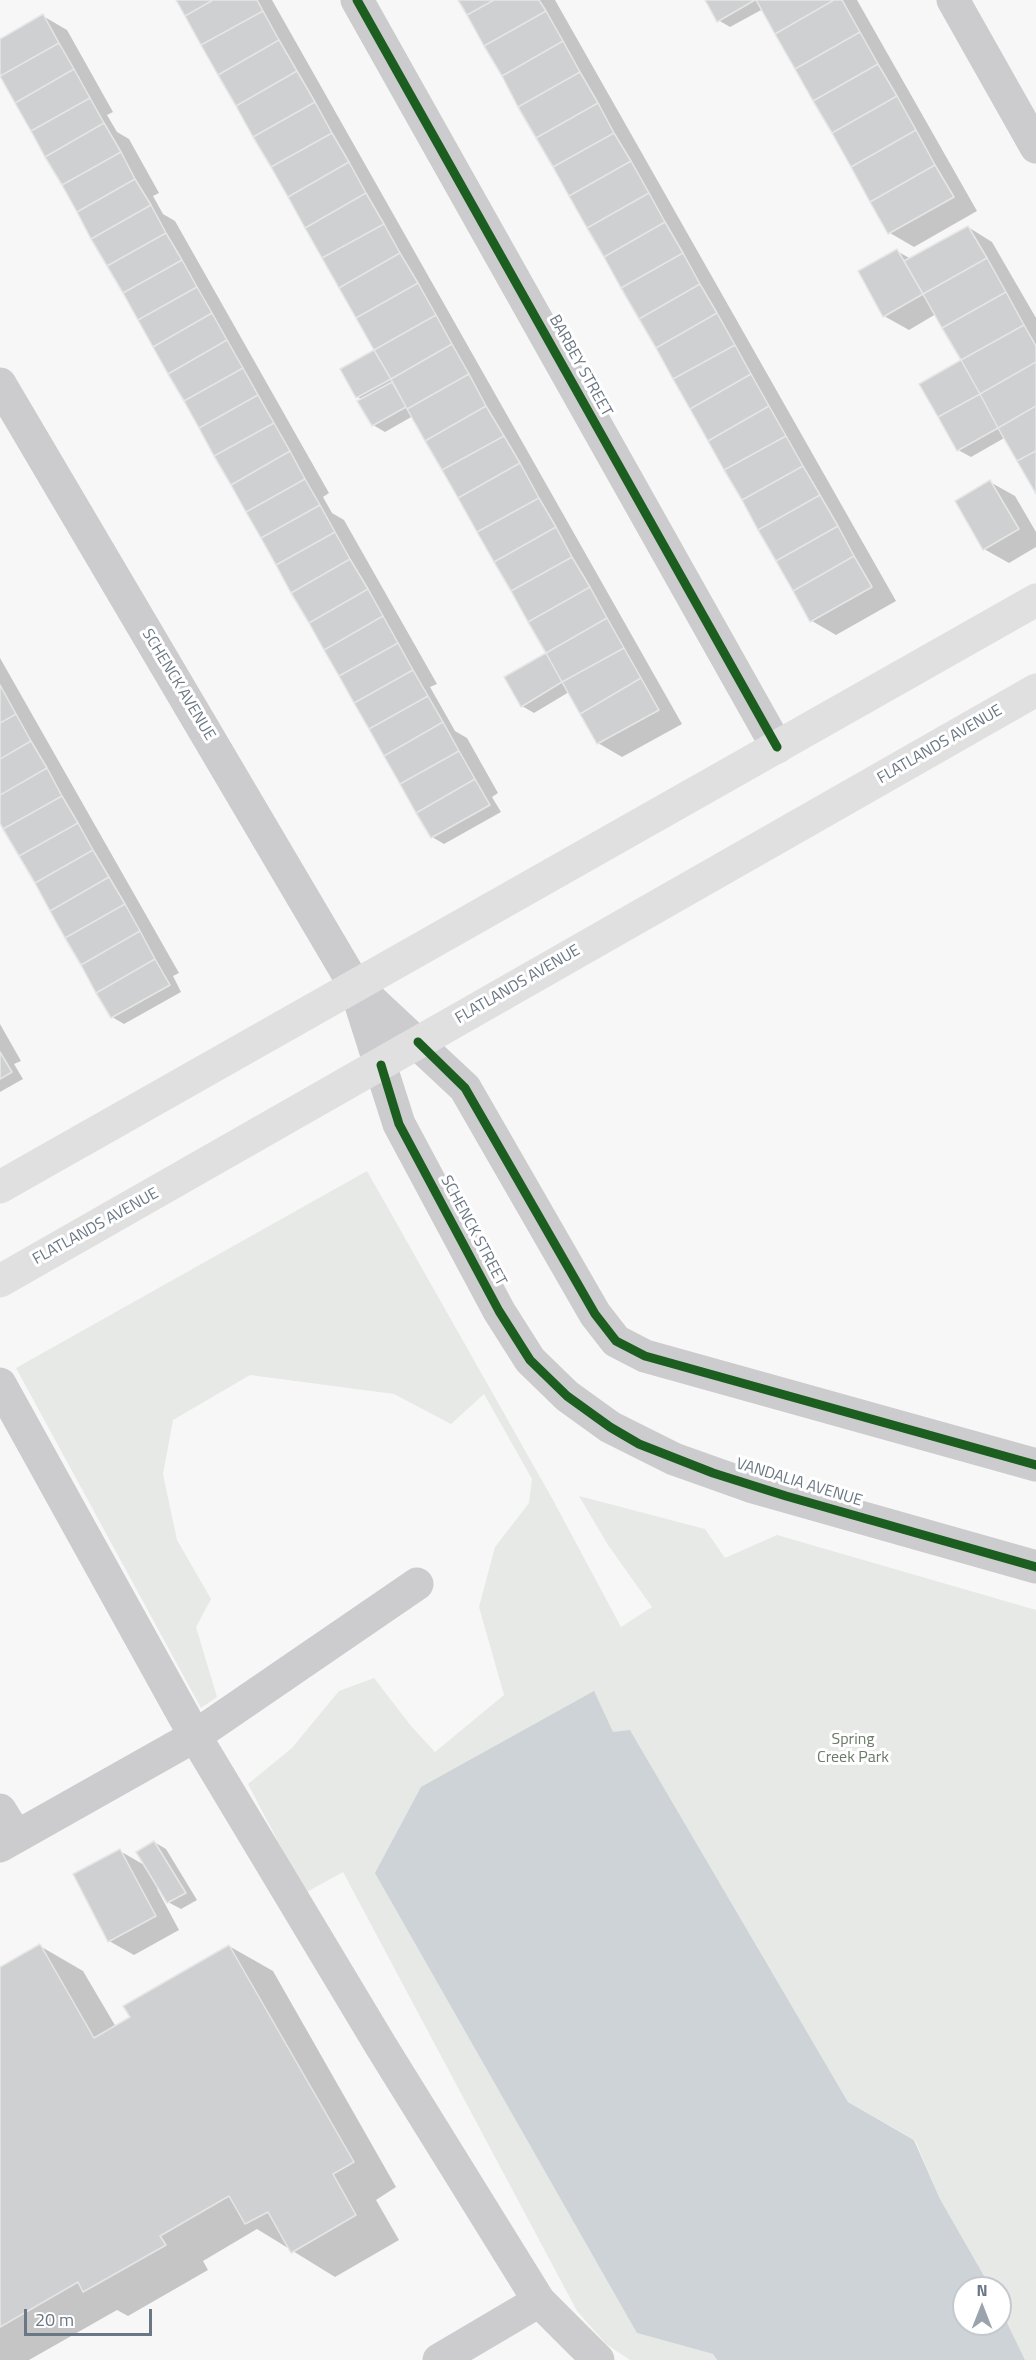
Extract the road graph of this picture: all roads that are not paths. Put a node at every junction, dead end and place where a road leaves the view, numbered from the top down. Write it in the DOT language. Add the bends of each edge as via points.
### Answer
graph roads {
  1 [pos="357,0"];
  2 [pos="952,0"];
  3 [pos="1036,147"];
  4 [pos="0,384"];
  5 [pos="1036,600"];
  6 [pos="1036,690"];
  7 [pos="777,747"];
  8 [pos="355,986"];
  9 [pos="418,1042"];
  10 [pos="381,1065"];
  11 [pos="0,1187"];
  12 [pos="0,1281"];
  13 [pos="0,1384"];
  14 [pos="567,1396"];
  15 [pos="1036,1465"];
  16 [pos="1036,1567"];
  17 [pos="417,1584"];
  18 [pos="195,1736"];
  19 [pos="5,1831"];
  20 [pos="539,2301"];
  21 [pos="454,2356"];
  22 [pos="598,2360"];
  1 -- 7 [label="street, BARBEY STREET"];
  2 -- 3 [label="street"];
  4 -- 8 [label="street, SCHENCK AVENUE"];
  5 -- 7 [label="main road"];
  6 -- 9 [label="main road, FLATLANDS AVENUE"];
  7 -- 8 [label="main road"];
  8 -- 9 [label="street"];
  8 -- 10 [label="street, SCHENCK STREET"];
  8 -- 11 [label="main road"];
  9 -- 10 [label="main road, FLATLANDS AVENUE"];
  9 -- 15 [label="street" via="465,1088 585,1297 616,1341 645,1356"];
  10 -- 12 [label="main road, FLATLANDS AVENUE"];
  10 -- 14 [label="street, SCHENCK STREET" via="399,1124 500,1311 530,1360"];
  13 -- 18 [label="street"];
  14 -- 16 [label="street, VANDALIA AVENUE" via="639,1444 713,1473"];
  17 -- 18 [label="street"];
  18 -- 19 [label="street"];
  18 -- 20 [label="street"];
  20 -- 21 [label="street"];
  20 -- 22 [label="street"];
}
